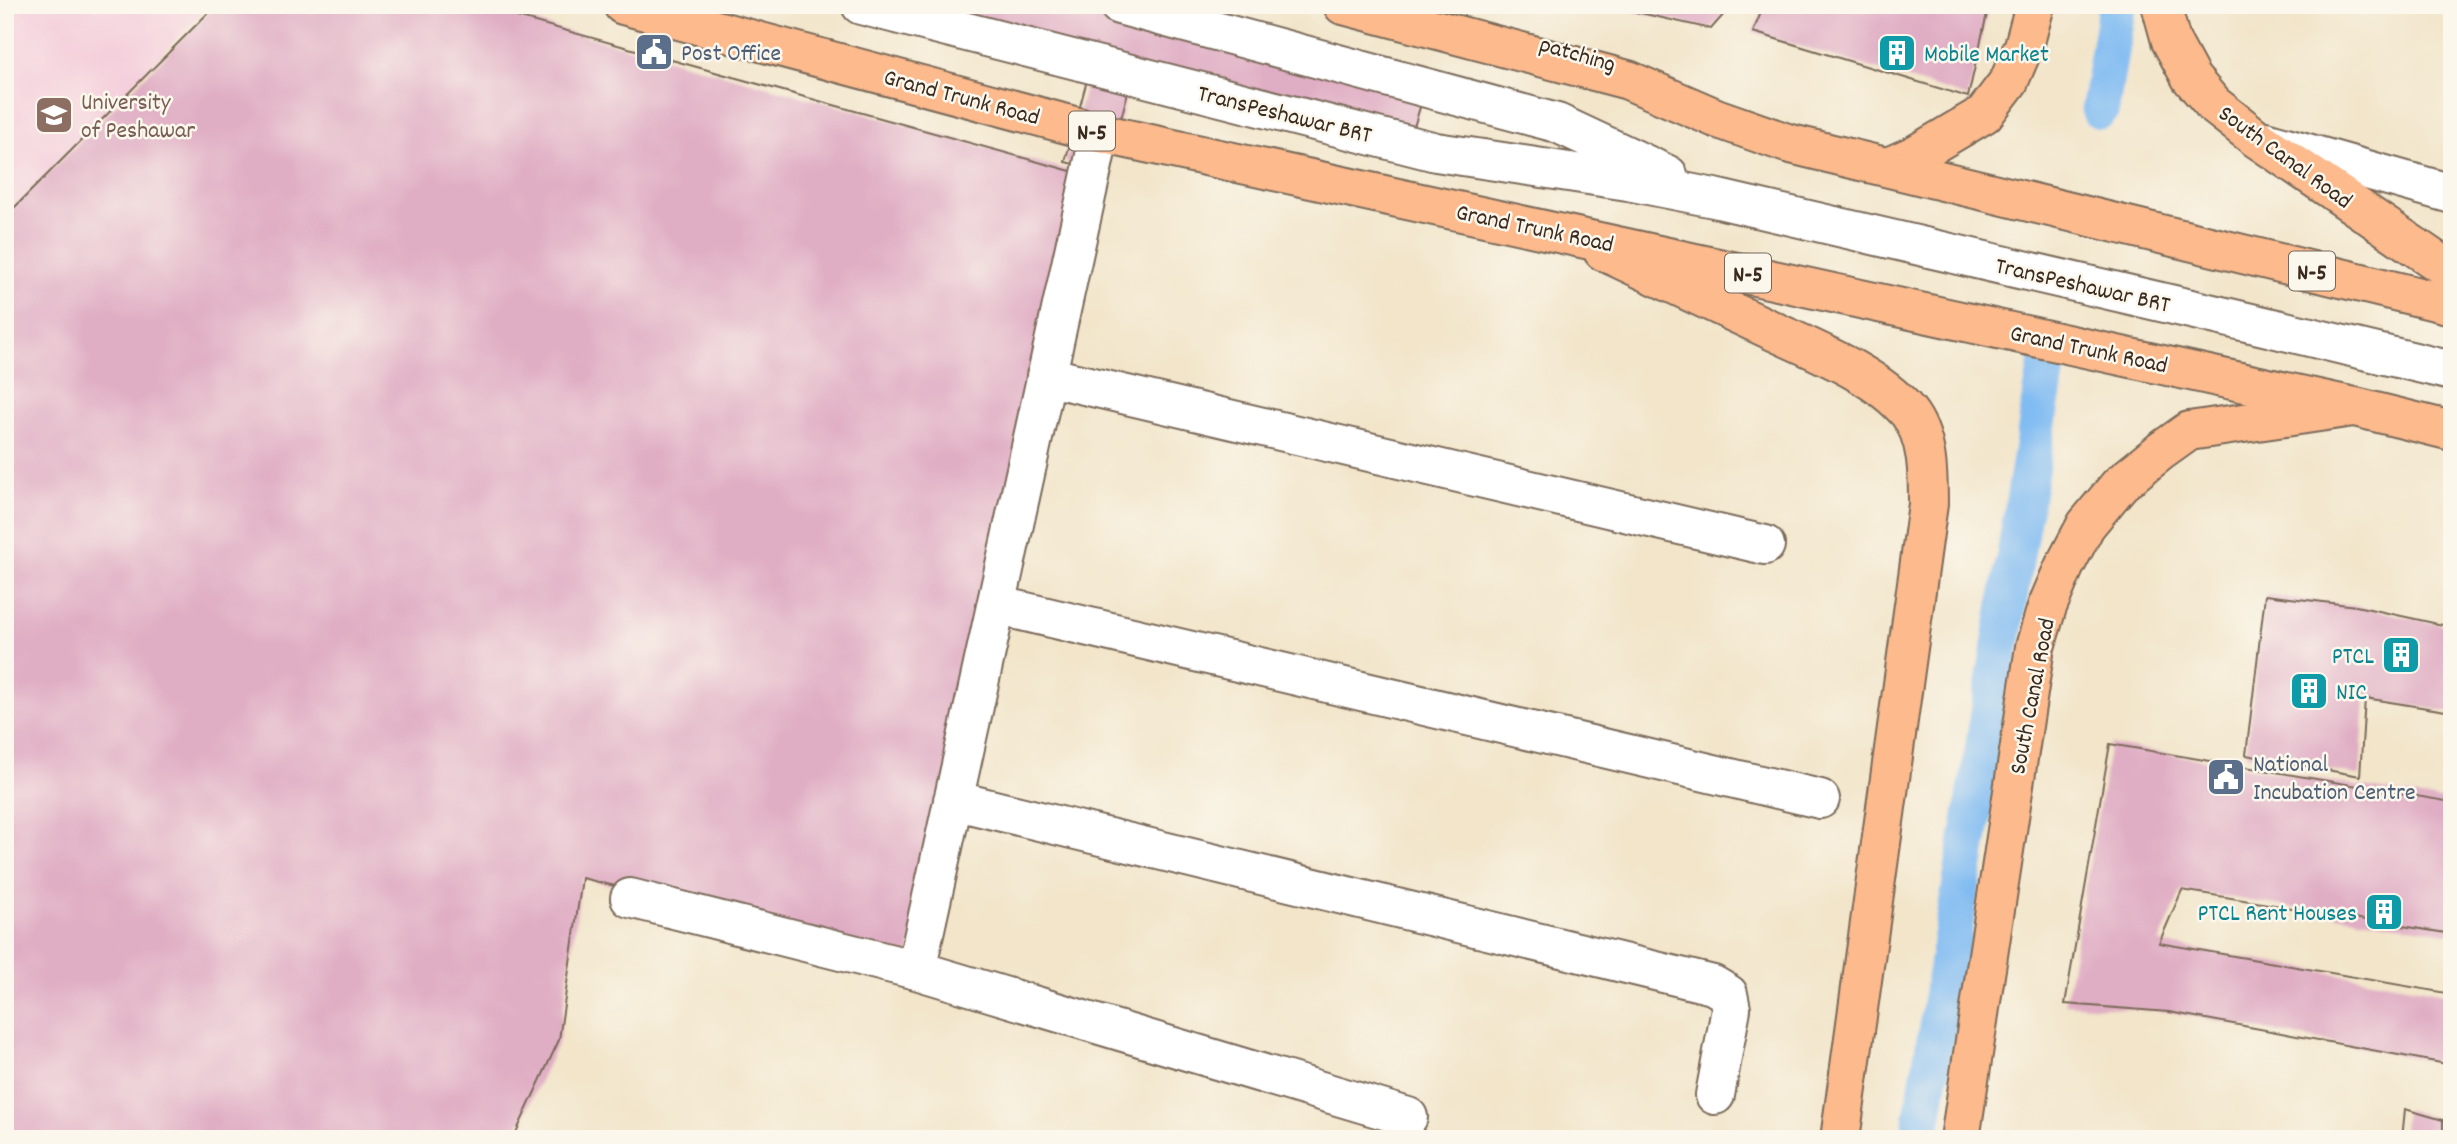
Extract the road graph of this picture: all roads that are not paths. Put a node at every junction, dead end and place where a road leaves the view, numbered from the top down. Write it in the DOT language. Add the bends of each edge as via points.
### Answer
graph roads {
  1 [pos="623,5"];
  2 [pos="860,5"];
  3 [pos="1119,5"];
  4 [pos="1343,5"];
  5 [pos="1406,5"];
  6 [pos="2035,5"];
  7 [pos="2161,5"];
  8 [pos="1629,67"];
  9 [pos="1100,133"];
  10 [pos="2256,138"];
  11 [pos="1914,154"];
  12 [pos="2452,194"];
  13 [pos="1714,198"];
  14 [pos="1568,234"];
  15 [pos="2452,272"];
  16 [pos="2452,305"];
  17 [pos="2452,372"];
  18 [pos="1046,376"];
  19 [pos="2356,407"];
  20 [pos="2452,431"];
  21 [pos="1765,545"];
  22 [pos="996,605"];
  23 [pos="1820,799"];
  24 [pos="953,800"];
  25 [pos="630,898"];
  26 [pos="916,970"];
  27 [pos="1715,1096"];
  28 [pos="1408,1117"];
  29 [pos="1840,1139"];
  30 [pos="1960,1139"];
  1 -- 9 [label="main road, Grand Trunk Road / N-5"];
  2 -- 13 [label="street, TransPeshawar BRT" via="1436,152"];
  3 -- 13 [label="street, TransPeshawar BRT" via="1557,123 1693,184"];
  4 -- 11 [label="main road, N-5" via="1628,80 1787,143"];
  5 -- 8 [label="street, patching"];
  6 -- 11 [label="main road" via="2009,81 1984,114"];
  7 -- 10 [label="main road, South Canal Road" via="2171,41 2191,78 2214,105"];
  9 -- 14 [label="main road, Grand Trunk Road / N-5"];
  9 -- 18 [label="street"];
  10 -- 12 [label="street"];
  10 -- 15 [label="main road, South Canal Road"];
  11 -- 16 [label="main road, N-5" via="1989,191"];
  13 -- 17 [label="street, TransPeshawar BRT"];
  14 -- 19 [label="main road, Grand Trunk Road / N-5"];
  14 -- 29 [label="main road" via="1879,386 1909,414 1922,441 1928,504"];
  18 -- 21 [label="street"];
  18 -- 22 [label="street"];
  19 -- 20 [label="main road, Grand Trunk Road / N-5"];
  19 -- 30 [label="main road, South Canal Road" via="2189,432 2120,484 2081,536 2048,607 2035,648"];
  22 -- 23 [label="street"];
  22 -- 24 [label="street"];
  24 -- 26 [label="street"];
  24 -- 27 [label="street" via="1713,985 1728,994 1731,1009"];
  25 -- 26 [label="street"];
  26 -- 28 [label="street"];
}
